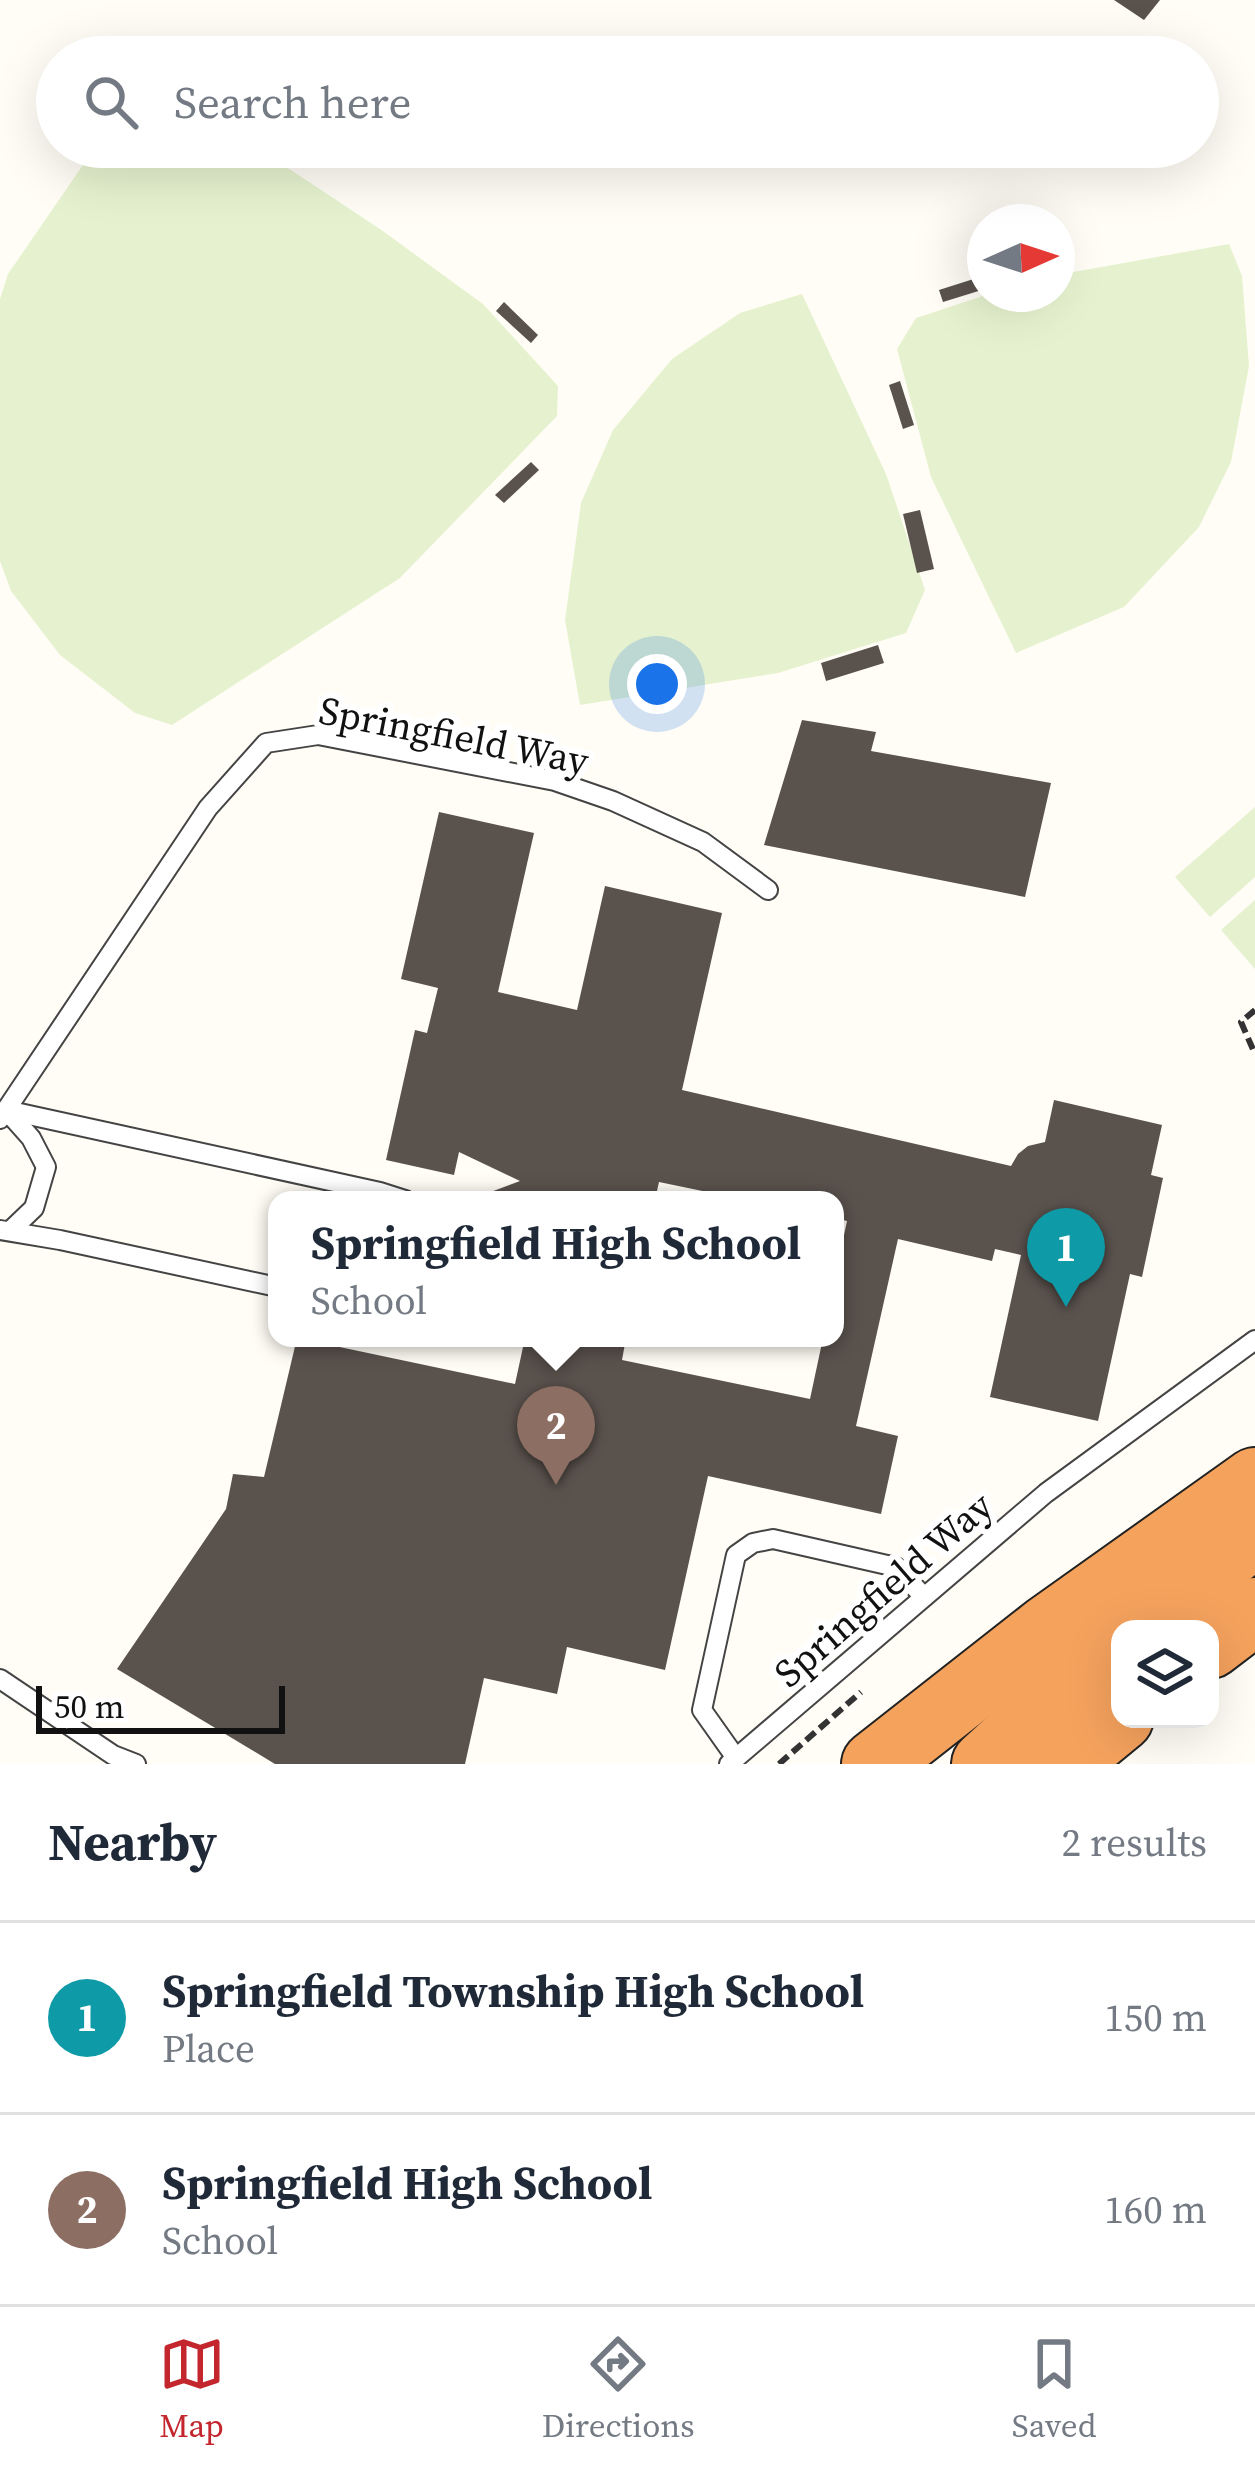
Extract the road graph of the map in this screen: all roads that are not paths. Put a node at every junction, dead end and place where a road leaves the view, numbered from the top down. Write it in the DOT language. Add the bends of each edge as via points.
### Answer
graph roads {
  1 [pos="768,890"];
  2 [pos="3,1115"];
  3 [pos="308,1177"];
  4 [pos="305,1191"];
  5 [pos="366,1191"];
  6 [pos="5,1231"];
  7 [pos="268,1285"];
  8 [pos="1255,1340"];
  9 [pos="1255,1481"];
  10 [pos="1255,1533"];
  11 [pos="924,1598"];
  12 [pos="1255,1611"];
  13 [pos="1144,1620"];
  14 [pos="1219,1638"];
  15 [pos="1111,1649"];
  16 [pos="0,1679"];
  17 [pos="842,1740"];
  18 [pos="733,1761"];
  19 [pos="136,1764"];
  20 [pos="985,1764"];
  1 -- 2 [label="lane, Springfield Way" via="703,842 555,781 318,735 266,742 208,808"];
  2 -- 3 [label="lane"];
  2 -- 6 [label="lane" via="31,1138 46,1167 34,1208"];
  3 -- 4 [label="lane"];
  3 -- 5 [label="lane"];
  6 -- 7 [label="lane"];
  8 -- 11 [label="lane, Springfield Way" via="1046,1493"];
  9 -- 17 [label="highway" via="1047,1629"];
  10 -- 13 [label="highway"];
  11 -- 18 [label="lane, Springfield Way"];
  11 -- 18 [label="lane" via="896,1568 773,1539 736,1556 702,1710"];
  12 -- 14 [label="highway"];
  15 -- 20 [label="highway"];
  16 -- 19 [label="lane"];
}
